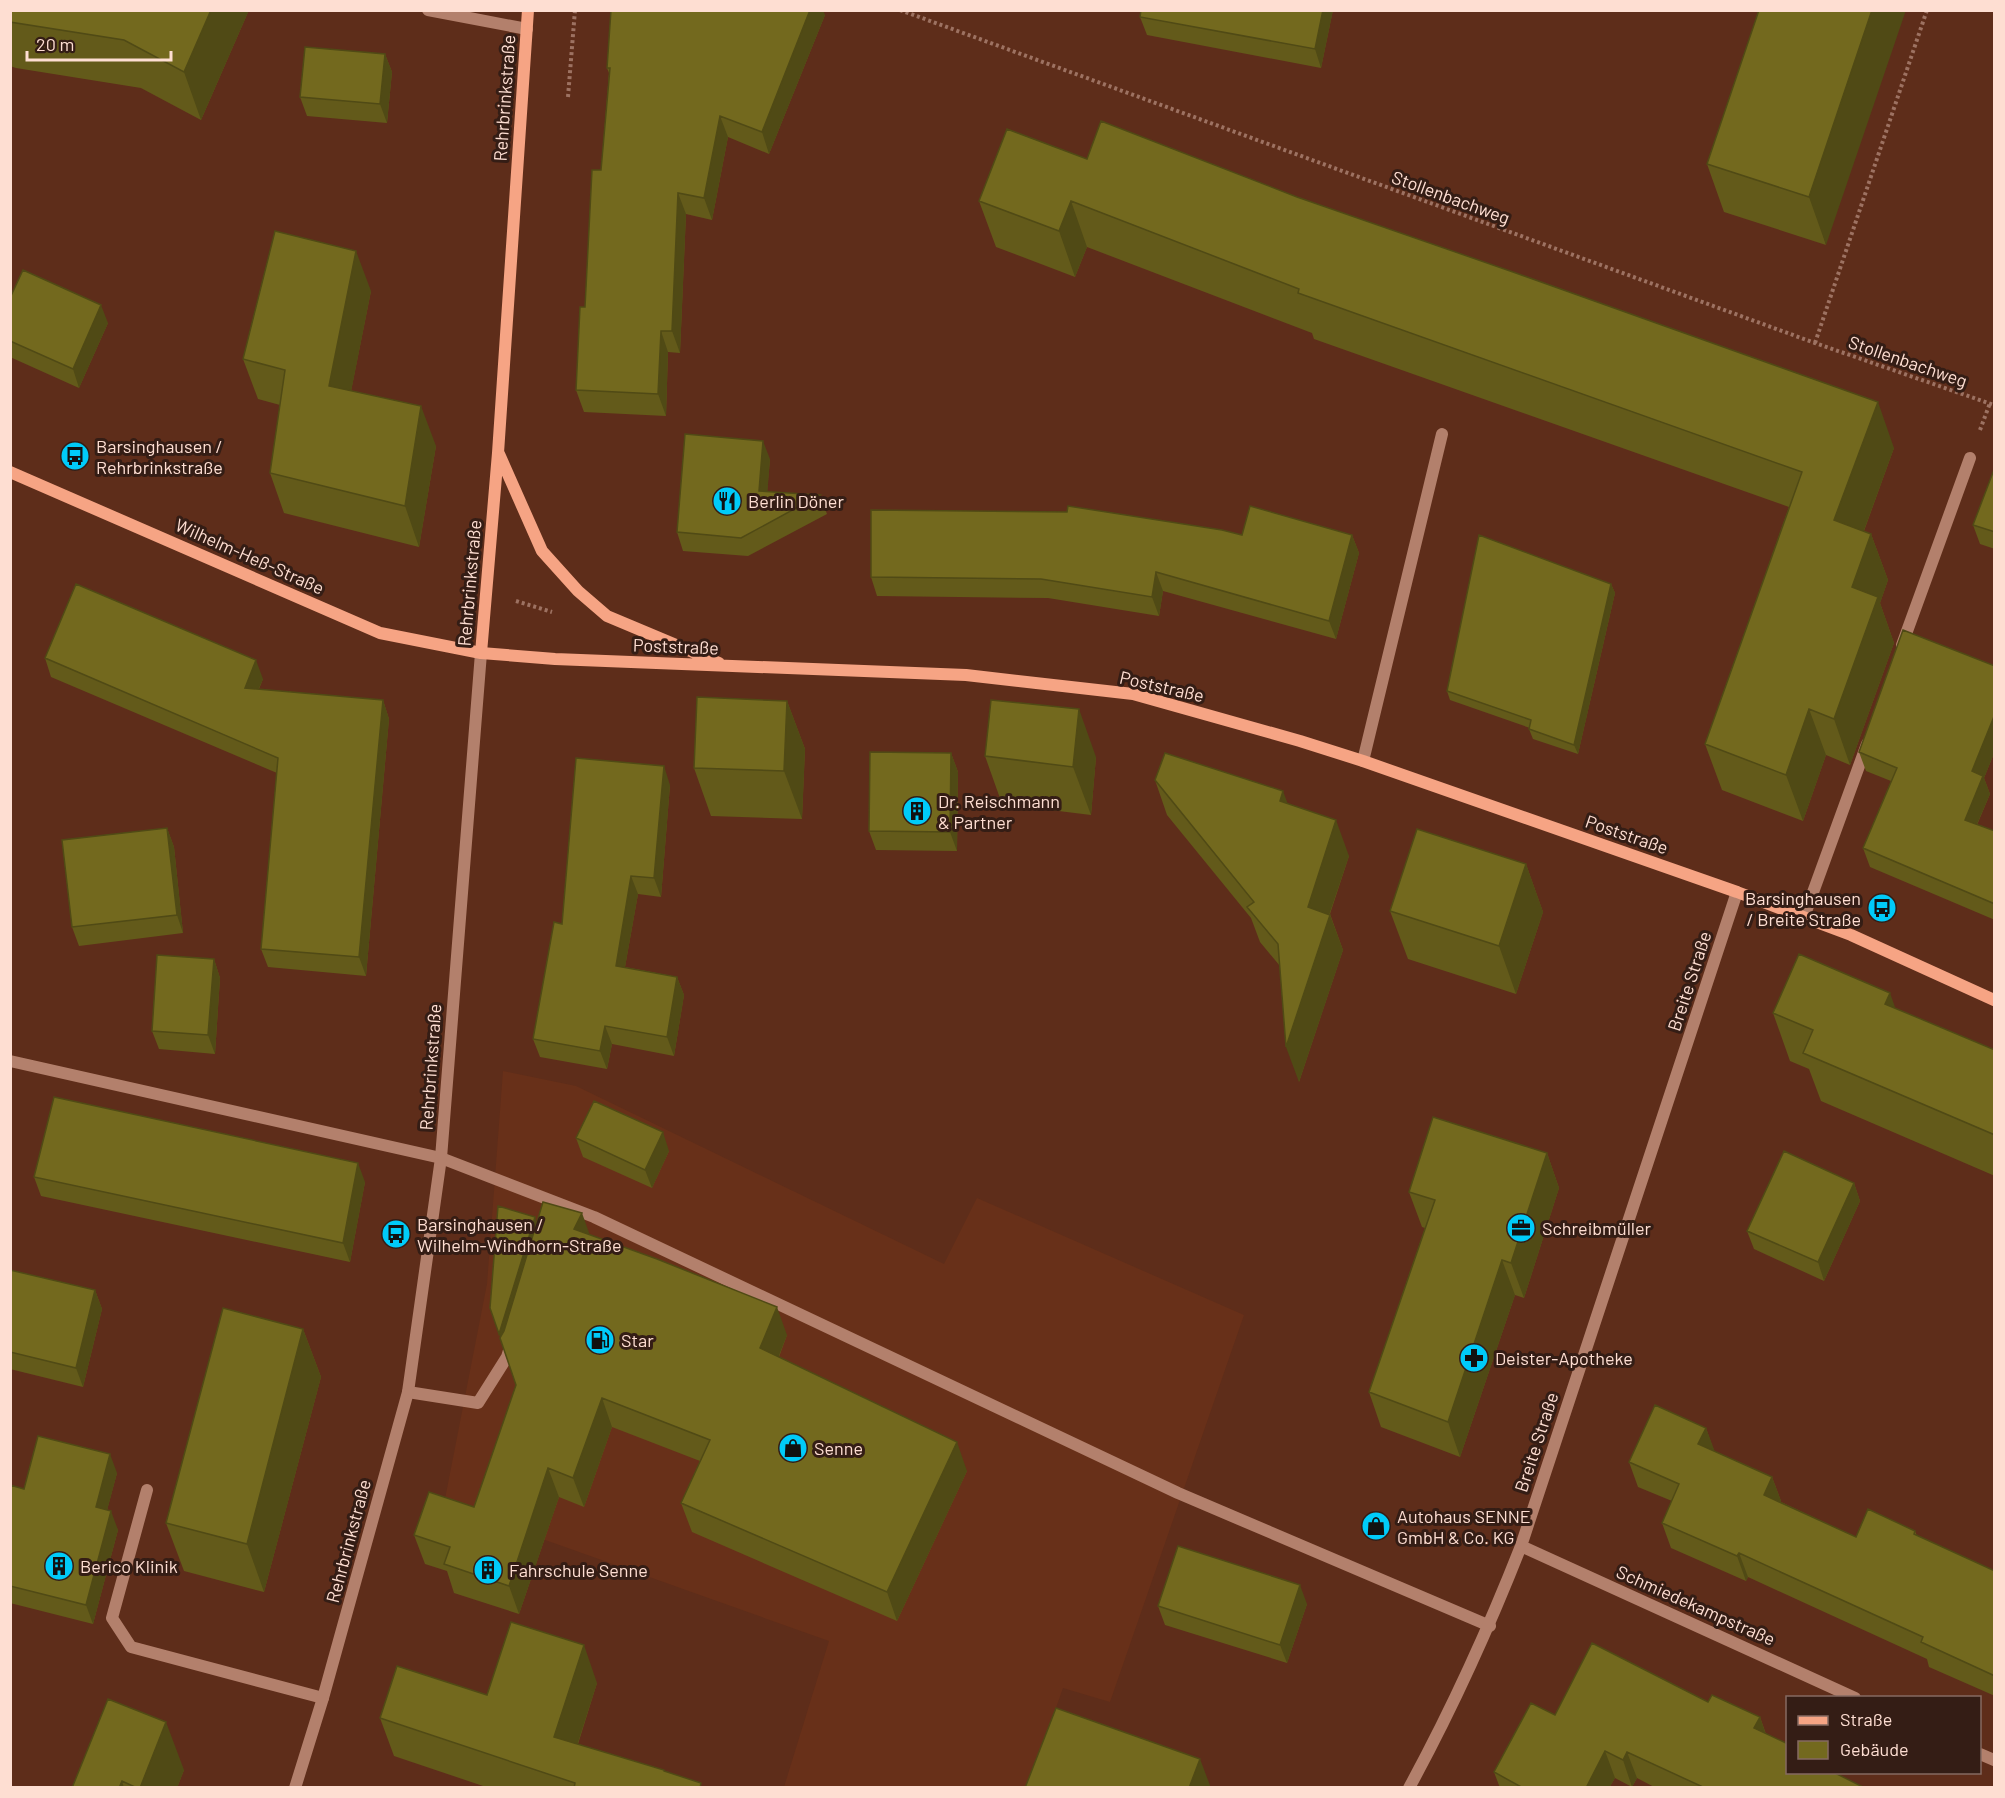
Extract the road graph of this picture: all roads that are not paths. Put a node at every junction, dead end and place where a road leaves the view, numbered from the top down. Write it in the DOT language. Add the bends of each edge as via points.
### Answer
graph roads {
  1 [pos="428,10"];
  2 [pos="528,10"];
  3 [pos="527,29"];
  4 [pos="1442,434"];
  5 [pos="498,453"];
  6 [pos="1970,458"];
  7 [pos="10,472"];
  8 [pos="481,653"];
  9 [pos="1897,659"];
  10 [pos="728,667"];
  11 [pos="1873,727"];
  12 [pos="1363,761"];
  13 [pos="1737,892"];
  14 [pos="1804,917"];
  15 [pos="1995,1000"];
  16 [pos="10,1061"];
  17 [pos="441,1158"];
  18 [pos="514,1336"];
  19 [pos="408,1392"];
  20 [pos="147,1490"];
  21 [pos="1521,1546"];
  22 [pos="1490,1626"];
  23 [pos="1852,1696"];
  24 [pos="323,1698"];
  25 [pos="1981,1754"];
  26 [pos="1995,1760"];
  27 [pos="299,1786"];
  28 [pos="1409,1788"];
  1 -- 3 [label="street"];
  2 -- 3 [label="main road, Rehrbrinkstraße"];
  3 -- 5 [label="main road, Rehrbrinkstraße"];
  4 -- 12 [label="street"];
  5 -- 8 [label="main road, Rehrbrinkstraße"];
  5 -- 10 [label="main road" via="542,551 578,591 607,616"];
  6 -- 9 [label="street"];
  7 -- 8 [label="main road, Wilhelm-Heß-Straße" via="380,633"];
  8 -- 10 [label="main road, Poststraße"];
  8 -- 17 [label="street, Rehrbrinkstraße"];
  10 -- 12 [label="main road, Poststraße" via="966,675 1133,694"];
  11 -- 14 [label="street"];
  12 -- 13 [label="main road, Poststraße"];
  13 -- 14 [label="main road, Poststraße"];
  13 -- 21 [label="street, Breite Straße"];
  14 -- 15 [label="main road, Poststraße"];
  16 -- 17 [label="street, Rehrbrinkstraße"];
  17 -- 19 [label="street, Rehrbrinkstraße"];
  17 -- 22 [label="street" via="553,1206 605,1222 1178,1493"];
  18 -- 19 [label="street" via="507,1357 478,1403"];
  19 -- 24 [label="street, Rehrbrinkstraße"];
  20 -- 24 [label="street" via="112,1618 131,1647"];
  21 -- 22 [label="street, Breite Straße"];
  21 -- 23 [label="street, Schmiedekampstraße"];
  22 -- 28 [label="street, Breite Straße"];
  24 -- 27 [label="street, Rehrbrinkstraße"];
  25 -- 26 [label="street"];
}
